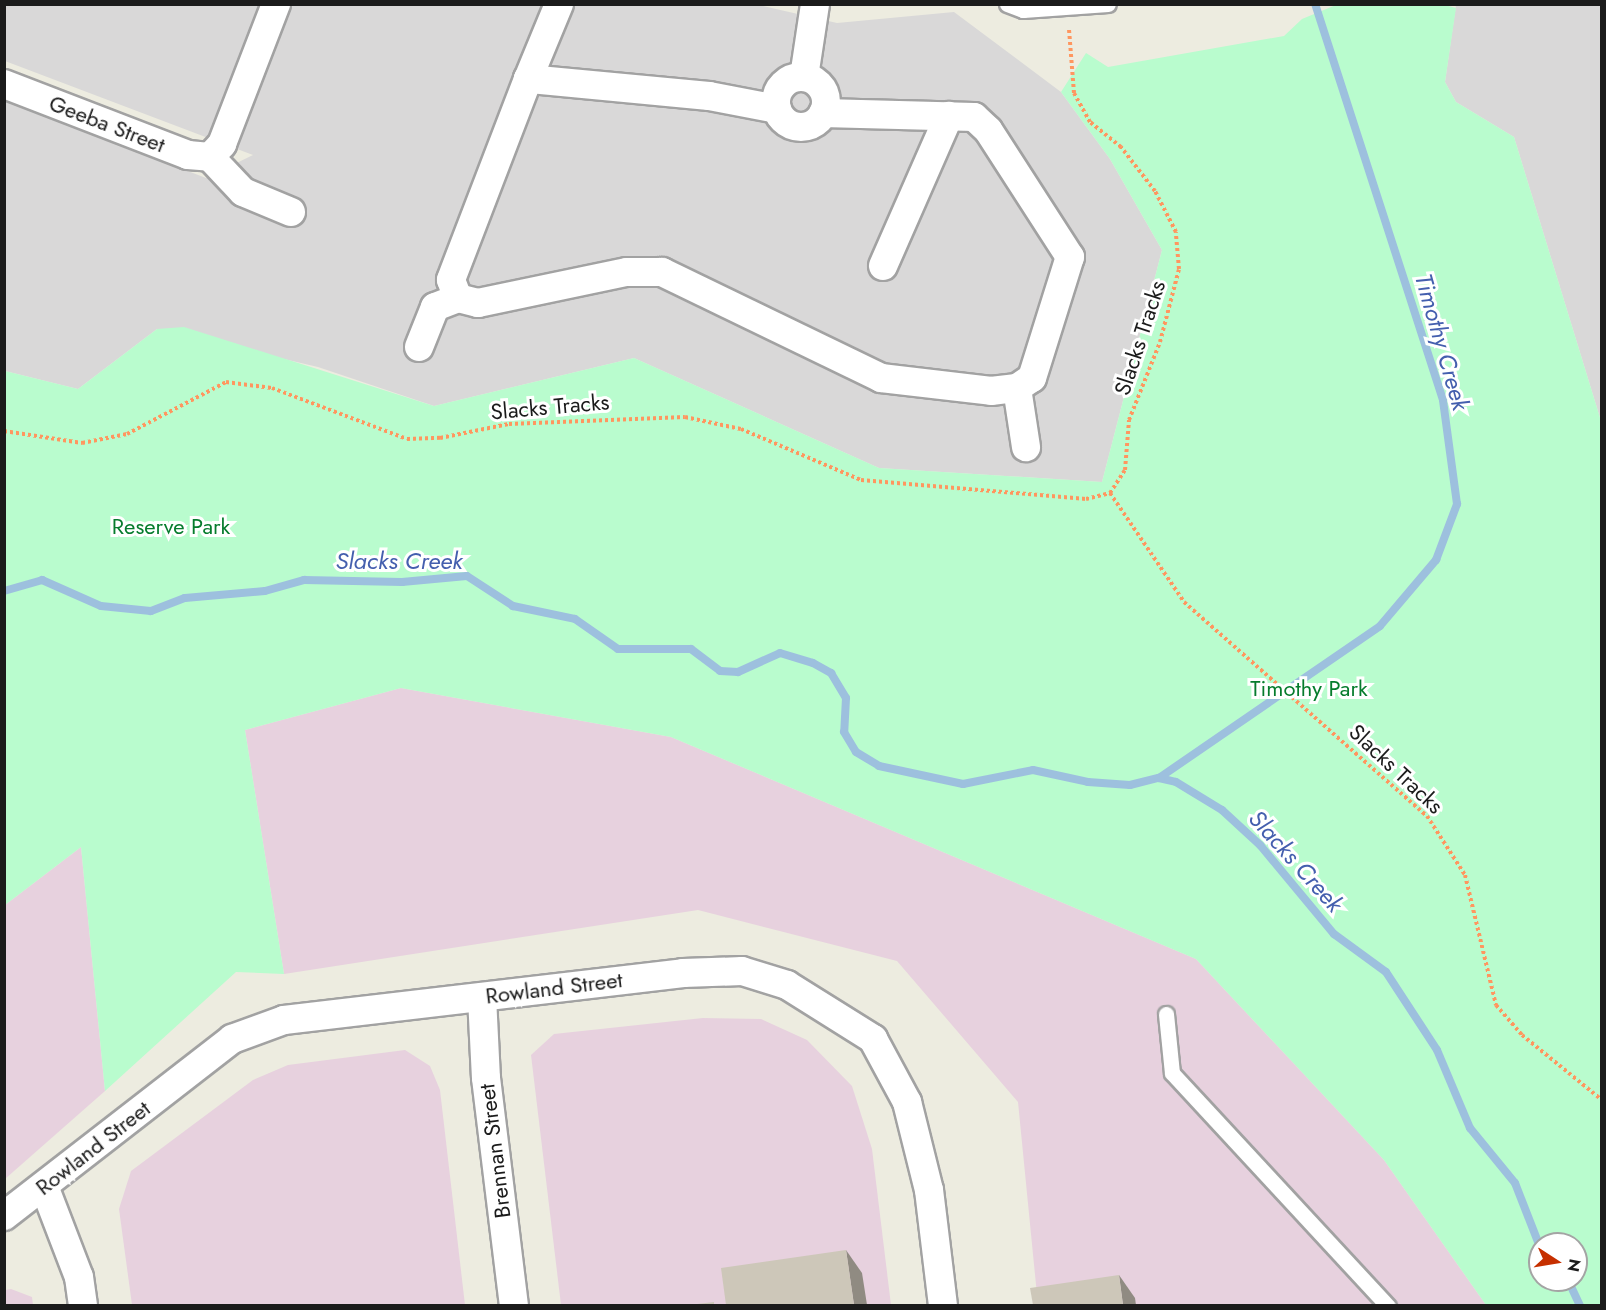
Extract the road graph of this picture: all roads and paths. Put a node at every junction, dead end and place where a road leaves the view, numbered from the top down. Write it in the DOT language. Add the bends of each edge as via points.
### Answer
graph roads {
  1 [pos="276,4"];
  2 [pos="559,4"];
  3 [pos="815,4"];
  4 [pos="1008,4"];
  5 [pos="1108,4"];
  6 [pos="1067,7"];
  7 [pos="804,77"];
  8 [pos="528,79"];
  9 [pos="4,84"];
  10 [pos="777,109"];
  11 [pos="823,113"];
  12 [pos="949,116"];
  13 [pos="210,157"];
  14 [pos="291,212"];
  15 [pos="883,266"];
  16 [pos="458,298"];
  17 [pos="419,347"];
  18 [pos="1017,388"];
  19 [pos="4,431"];
  20 [pos="1026,447"];
  21 [pos="1110,493"];
  22 [pos="482,997"];
  23 [pos="1166,1014"];
  24 [pos="1602,1100"];
  25 [pos="44,1186"];
  26 [pos="4,1216"];
  27 [pos="83,1305"];
  28 [pos="514,1305"];
  29 [pos="943,1305"];
  30 [pos="1388,1305"];
  1 -- 13 [label="street" via="222,144"];
  2 -- 8 [label="street"];
  3 -- 7 [label="street"];
  4 -- 6 [label="lane" via="1023,10"];
  5 -- 6 [label="lane"];
  6 -- 21 [label="path, Slacks Tracks" via="1074,93 1090,122 1121,147 1155,191 1176,232 1179,269 1160,342 1129,420 1125,470"];
  7 -- 10 [label="street" via="782,86"];
  7 -- 11 [label="street" via="823,90"];
  8 -- 10 [label="street" via="709,96"];
  8 -- 16 [label="street" via="451,280"];
  9 -- 13 [label="street, Geeba Street" via="188,155"];
  10 -- 11 [label="street" via="794,126 811,124"];
  11 -- 12 [label="street"];
  12 -- 15 [label="street"];
  12 -- 18 [label="street" via="974,117 988,130 1070,257 1032,378"];
  13 -- 14 [label="street" via="243,192"];
  16 -- 17 [label="street" via="435,308"];
  16 -- 18 [label="street" via="478,303 627,272 663,272 881,378 991,391"];
  18 -- 20 [label="street"];
  19 -- 21 [label="path, Slacks Tracks" via="82,443 127,434 226,382 272,388 407,439 440,438 508,424 685,417 741,429 861,480 1086,499"];
  21 -- 24 [label="path, Slacks Tracks" via="1184,602 1427,816 1465,875 1496,1005 1522,1035"];
  22 -- 25 [label="street, Rowland Street" via="284,1020 232,1039"];
  22 -- 28 [label="street, Brennan Street" via="486,1078"];
  22 -- 29 [label="street, Rowland Street" via="742,972 787,985 832,1009 873,1040 907,1102 929,1190"];
  23 -- 30 [label="lane" via="1172,1073"];
  25 -- 26 [label="street, Rowland Street"];
  25 -- 27 [label="street" via="79,1278"];
}
